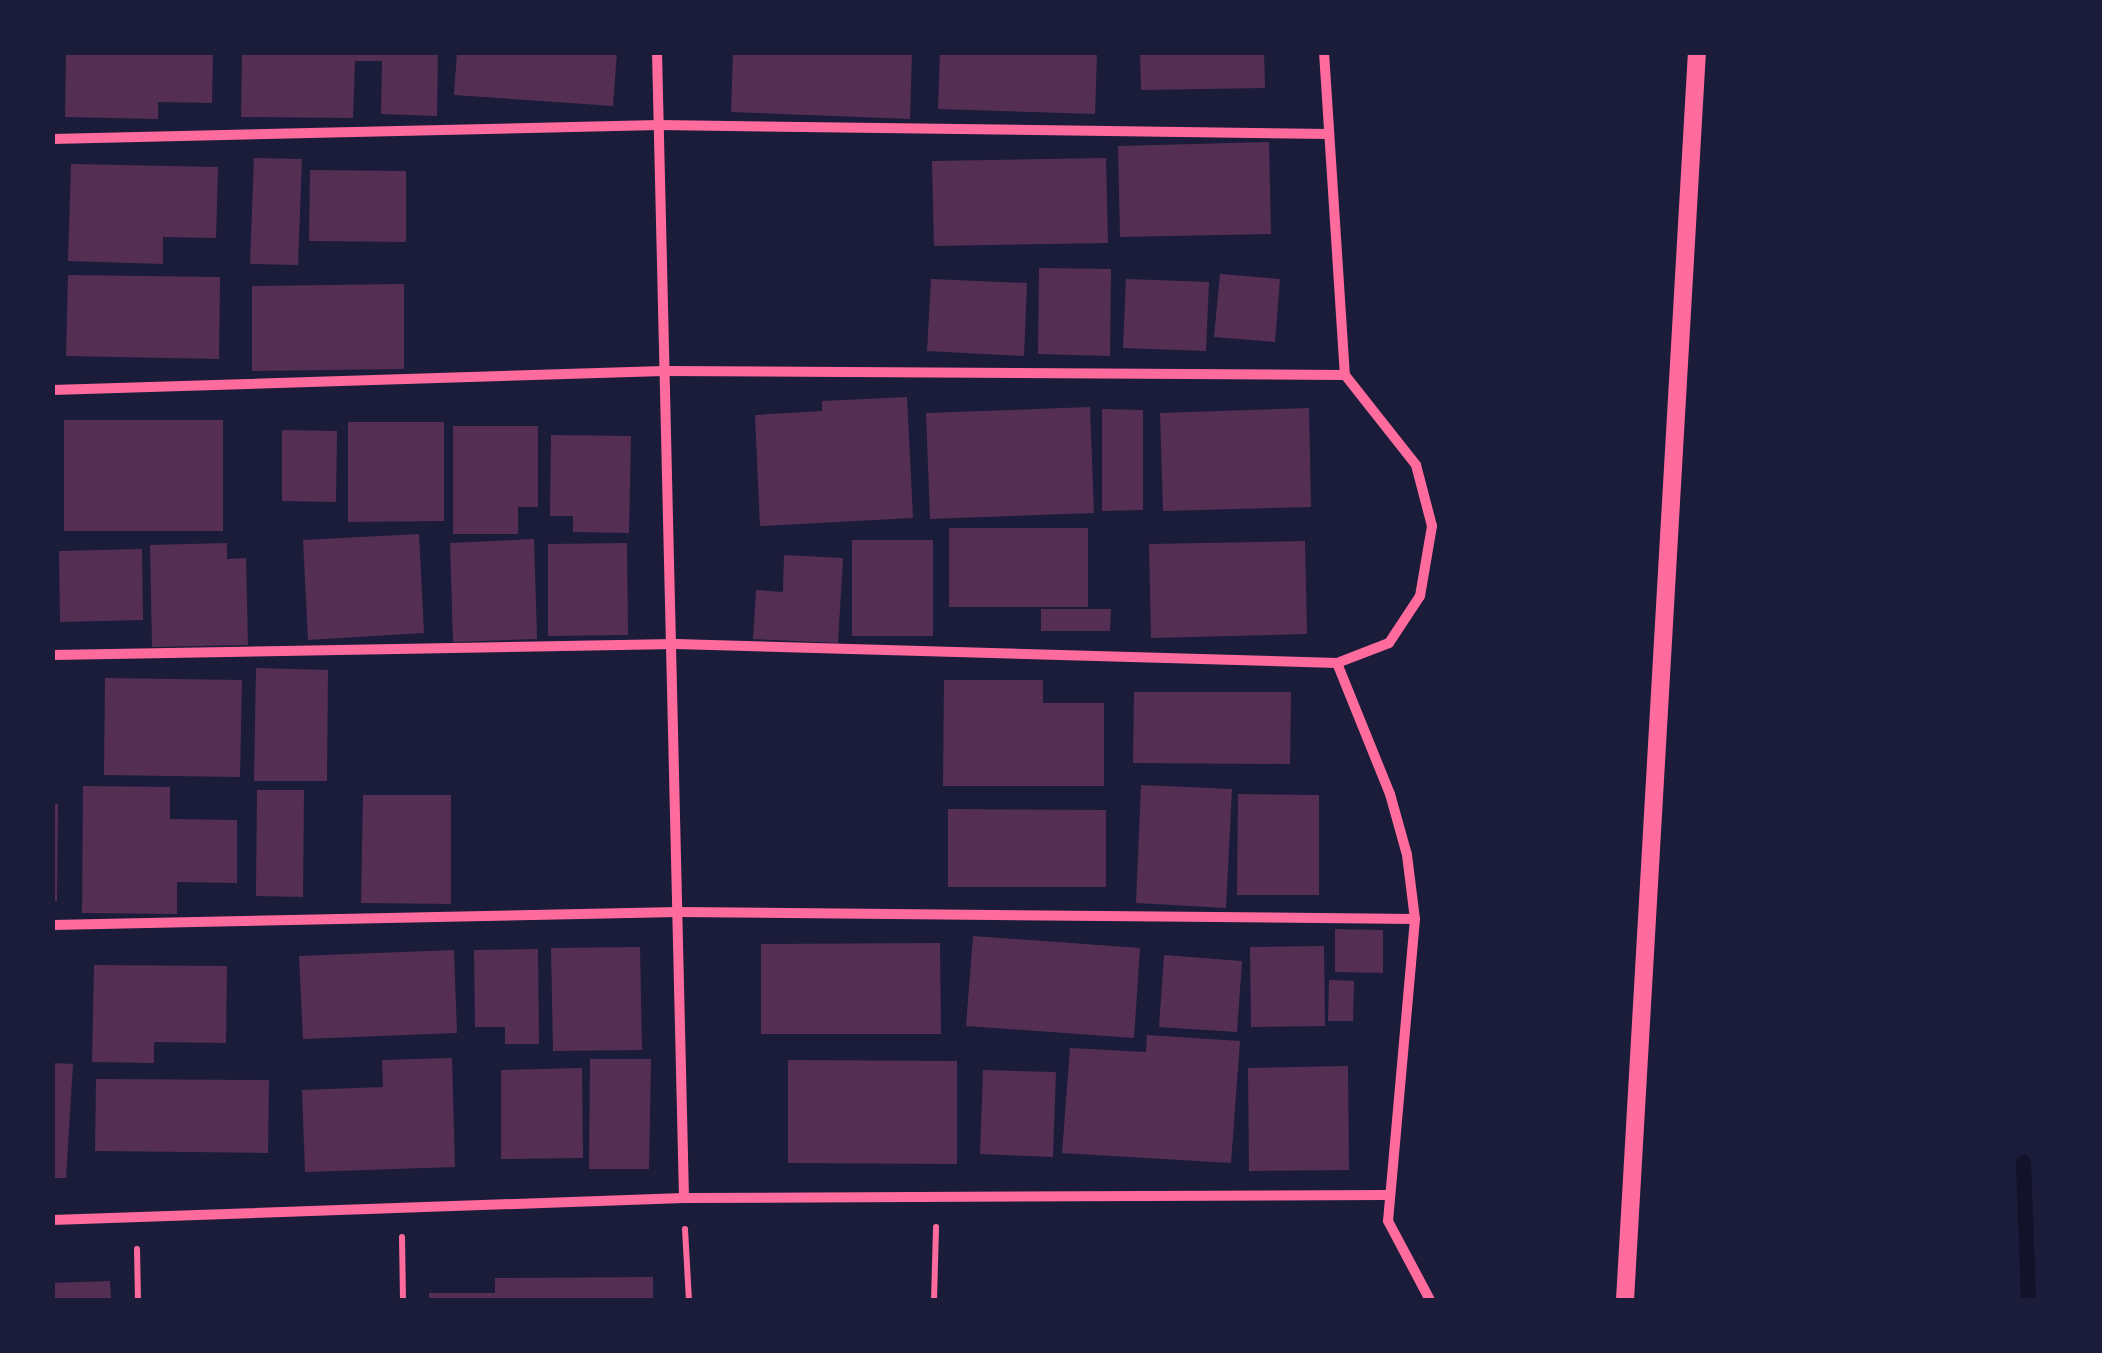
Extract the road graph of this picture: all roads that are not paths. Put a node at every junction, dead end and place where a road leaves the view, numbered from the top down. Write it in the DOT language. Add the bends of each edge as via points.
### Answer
graph roads {
  1 [pos="657,52"];
  2 [pos="1324,52"];
  3 [pos="1696,52"];
  4 [pos="659,125"];
  5 [pos="1329,134"];
  6 [pos="52,139"];
  7 [pos="664,371"];
  8 [pos="1346,376"];
  9 [pos="52,390"];
  10 [pos="676,644"];
  11 [pos="52,655"];
  12 [pos="1337,663"];
  13 [pos="678,912"];
  14 [pos="1415,919"];
  15 [pos="52,926"];
  16 [pos="1388,1195"];
  17 [pos="684,1198"];
  18 [pos="52,1220"];
  19 [pos="1430,1300"];
  20 [pos="1626,1300"];
  1 -- 4 [label="street"];
  2 -- 5 [label="street"];
  3 -- 20 [label="street"];
  4 -- 5 [label="street"];
  4 -- 6 [label="street"];
  4 -- 7 [label="street"];
  5 -- 8 [label="street"];
  7 -- 8 [label="street"];
  7 -- 9 [label="street"];
  7 -- 10 [label="street"];
  8 -- 12 [label="street" via="1416,465 1432,526 1420,596 1389,642"];
  10 -- 11 [label="street"];
  10 -- 12 [label="street"];
  10 -- 13 [label="street"];
  12 -- 14 [label="street" via="1390,794"];
  13 -- 14 [label="street"];
  13 -- 15 [label="street"];
  13 -- 17 [label="street"];
  14 -- 16 [label="street"];
  16 -- 17 [label="street"];
  16 -- 19 [label="street" via="1388,1221"];
  17 -- 18 [label="street"];
}
